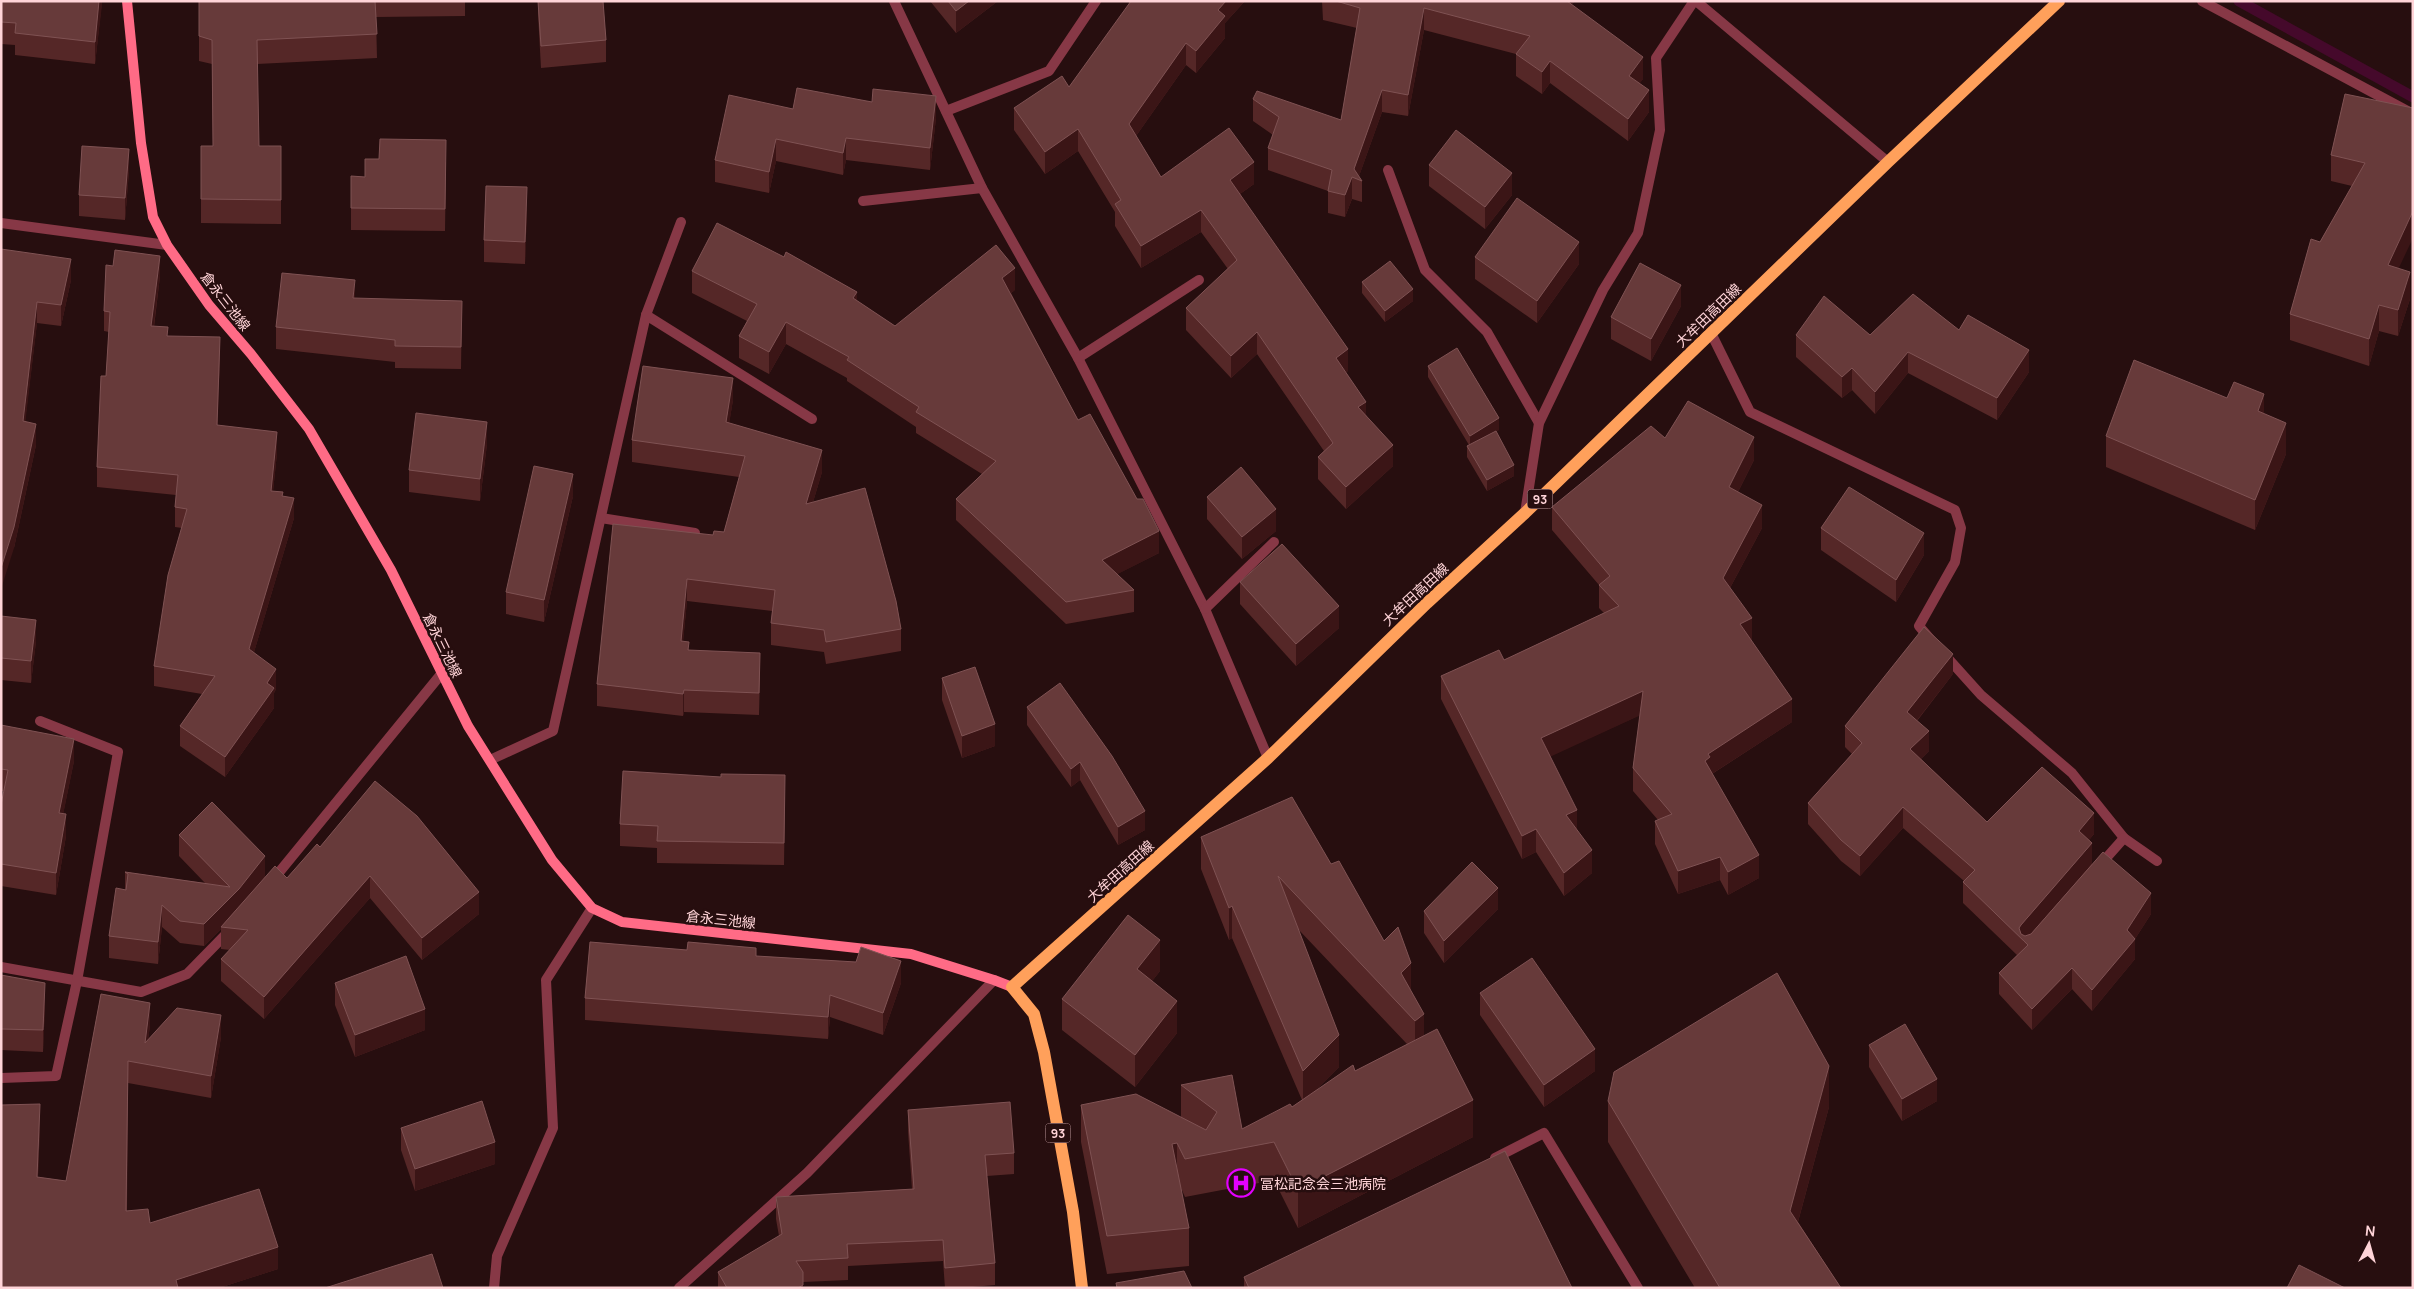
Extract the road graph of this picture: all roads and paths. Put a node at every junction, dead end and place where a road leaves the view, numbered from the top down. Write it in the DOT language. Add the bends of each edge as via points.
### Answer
graph roads {
  1 [pos="127,1"];
  2 [pos="894,1"];
  3 [pos="1096,1"];
  4 [pos="1695,1"];
  5 [pos="2059,1"];
  6 [pos="2202,1"];
  7 [pos="946,111"];
  8 [pos="2413,114"];
  9 [pos="1888,162"];
  10 [pos="1388,170"];
  11 [pos="982,188"];
  12 [pos="863,201"];
  13 [pos="681,222"];
  14 [pos="1,223"];
  15 [pos="167,246"];
  16 [pos="1199,280"];
  17 [pos="646,315"];
  18 [pos="1711,333"];
  19 [pos="1078,358"];
  20 [pos="812,419"];
  21 [pos="1539,422"];
  22 [pos="1525,513"];
  23 [pos="600,518"];
  24 [pos="695,533"];
  25 [pos="1274,542"];
  26 [pos="1205,609"];
  27 [pos="442,673"];
  28 [pos="40,721"];
  29 [pos="1268,758"];
  30 [pos="490,760"];
  31 [pos="2124,838"];
  32 [pos="2157,861"];
  33 [pos="2091,875"];
  34 [pos="263,893"];
  35 [pos="592,908"];
  36 [pos="238,922"];
  37 [pos="1,967"];
  38 [pos="994,980"];
  39 [pos="77,981"];
  40 [pos="1012,988"];
  41 [pos="1,1078"];
  42 [pos="1483,1164"];
  43 [pos="494,1288"];
  44 [pos="679,1288"];
  45 [pos="1082,1288"];
  46 [pos="1638,1288"];
  1 -- 15 [label="main road, 倉永三池線" via="141,143 153,217"];
  2 -- 7 [label="street"];
  3 -- 7 [label="street" via="1049,72"];
  4 -- 9 [label="street"];
  4 -- 21 [label="street" via="1656,58 1660,130 1638,233 1603,290"];
  5 -- 9 [label="main road, 大牟田高田線 / 93"];
  6 -- 8 [label="street"];
  7 -- 11 [label="street"];
  9 -- 18 [label="main road, 大牟田高田線 / 93"];
  10 -- 21 [label="street" via="1424,270 1487,332"];
  11 -- 12 [label="street"];
  11 -- 19 [label="street"];
  13 -- 17 [label="street"];
  14 -- 15 [label="street"];
  15 -- 27 [label="main road, 倉永三池線" via="209,305 309,429 391,570"];
  16 -- 19 [label="street"];
  17 -- 20 [label="street"];
  17 -- 23 [label="street"];
  18 -- 22 [label="main road, 大牟田高田線 / 93"];
  18 -- 31 [label="street" via="1750,412 1955,510 1961,528 1955,562 1919,626 1982,695 2072,773"];
  19 -- 26 [label="street"];
  21 -- 22 [label="street"];
  22 -- 29 [label="main road, 大牟田高田線 / 93"];
  23 -- 24 [label="street"];
  23 -- 30 [label="street" via="552,731"];
  25 -- 26 [label="street"];
  26 -- 29 [label="street"];
  27 -- 30 [label="main road, 倉永三池線" via="468,726"];
  27 -- 34 [label="street"];
  28 -- 39 [label="street" via="118,752"];
  29 -- 40 [label="main road, 大牟田高田線 / 93"];
  30 -- 35 [label="main road, 倉永三池線" via="552,860"];
  31 -- 32 [label="street"];
  31 -- 33 [label="street"];
  35 -- 38 [label="main road, 倉永三池線" via="622,922 911,954"];
  35 -- 43 [label="street" via="546,980 553,1128 497,1256"];
  36 -- 39 [label="street" via="187,974 141,992"];
  37 -- 39 [label="street"];
  38 -- 40 [label="main road, 倉永三池線"];
  38 -- 44 [label="street" via="807,1173"];
  39 -- 41 [label="street" via="56,1076"];
  40 -- 45 [label="main road, 93" via="1034,1014 1044,1052 1073,1212"];
  42 -- 46 [label="street" via="1544,1133"];
}
